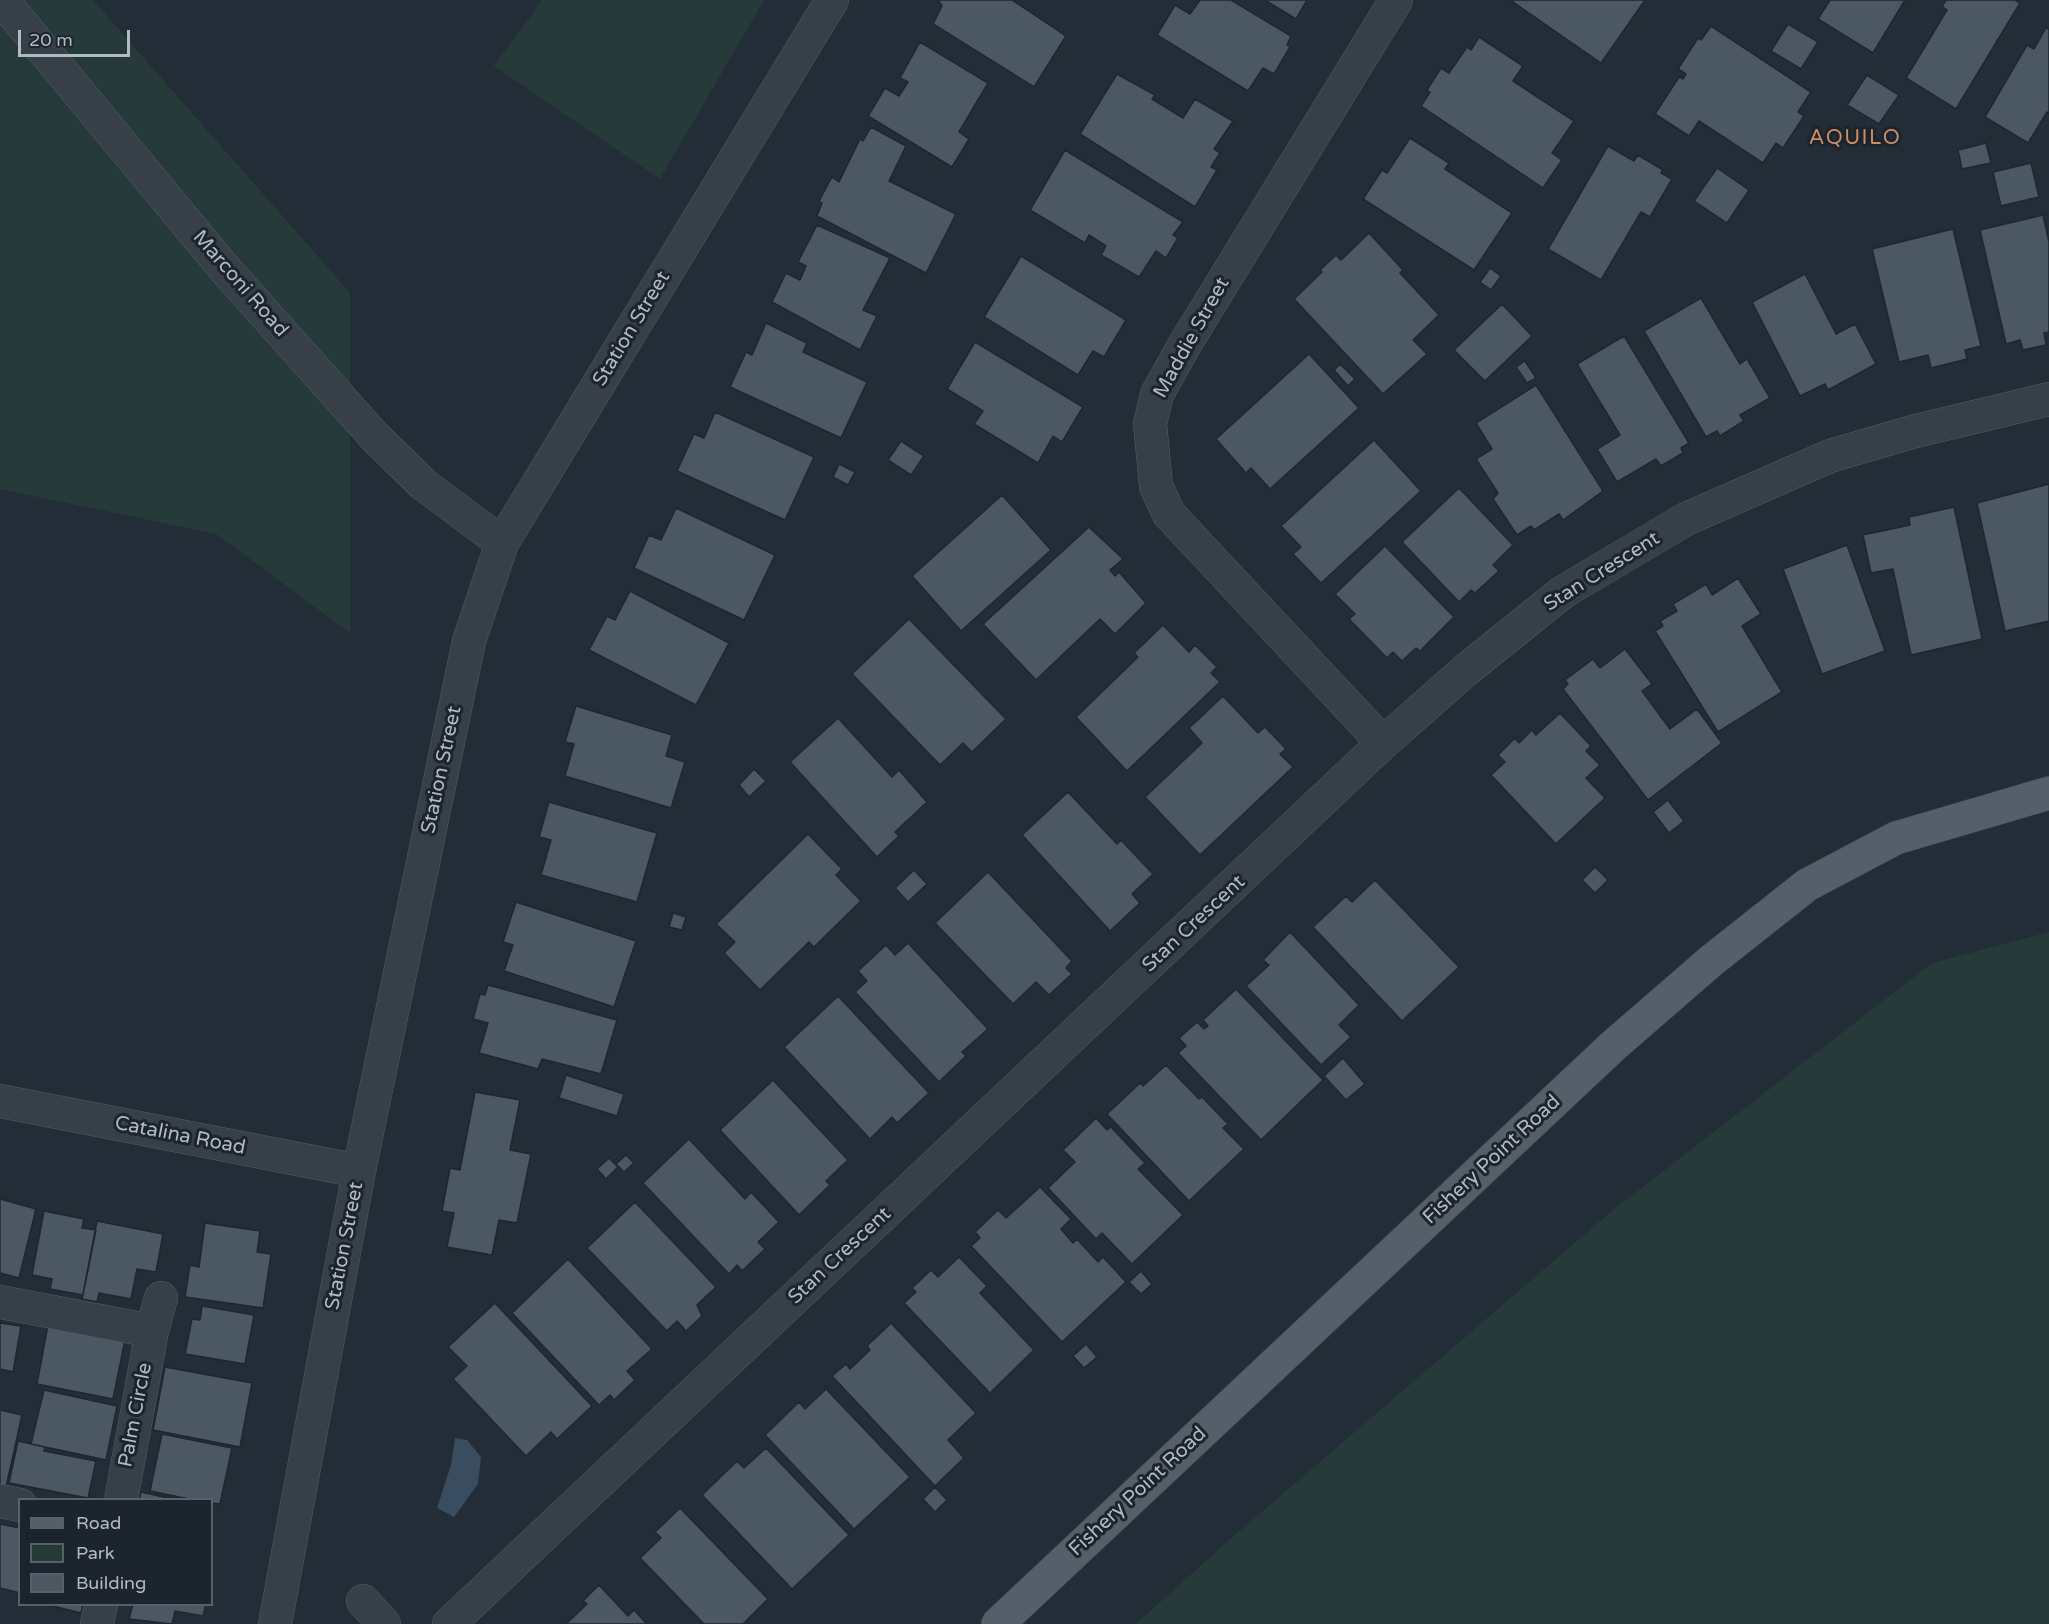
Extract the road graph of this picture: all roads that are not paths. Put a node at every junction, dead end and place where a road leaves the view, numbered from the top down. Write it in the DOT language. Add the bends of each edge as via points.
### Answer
graph roads {
  1 [pos="2,0"];
  2 [pos="832,0"];
  3 [pos="1396,0"];
  4 [pos="2049,399"];
  5 [pos="502,543"];
  6 [pos="1383,743"];
  7 [pos="2049,793"];
  8 [pos="0,1101"];
  9 [pos="359,1171"];
  10 [pos="161,1298"];
  11 [pos="0,1302"];
  12 [pos="152,1331"];
  13 [pos="120,1498"];
  14 [pos="0,1501"];
  15 [pos="18,1505"];
  16 [pos="101,1606"];
  17 [pos="98,1624"];
  18 [pos="274,1624"];
  19 [pos="449,1624"];
  20 [pos="998,1624"];
  1 -- 5 [label="street, Marconi Road" via="224,268 367,428 423,484"];
  2 -- 5 [label="street, Station Street"];
  3 -- 6 [label="street, Maddie Street" via="1185,344 1157,394 1150,424 1156,486 1169,514"];
  4 -- 6 [label="street, Stan Crescent" via="1830,456 1686,519 1563,592"];
  5 -- 9 [label="street, Station Street" via="469,641"];
  6 -- 19 [label="street, Stan Crescent"];
  7 -- 20 [label="main road, Fishery Point Road" via="1896,838 1807,885 1746,933 1613,1046"];
  8 -- 9 [label="street, Catalina Road"];
  9 -- 18 [label="street, Station Street"];
  10 -- 12 [label="street, Palm Circle"];
  11 -- 12 [label="street"];
  12 -- 13 [label="street, Palm Circle"];
  14 -- 15 [label="street"];
  16 -- 17 [label="street"];
}
